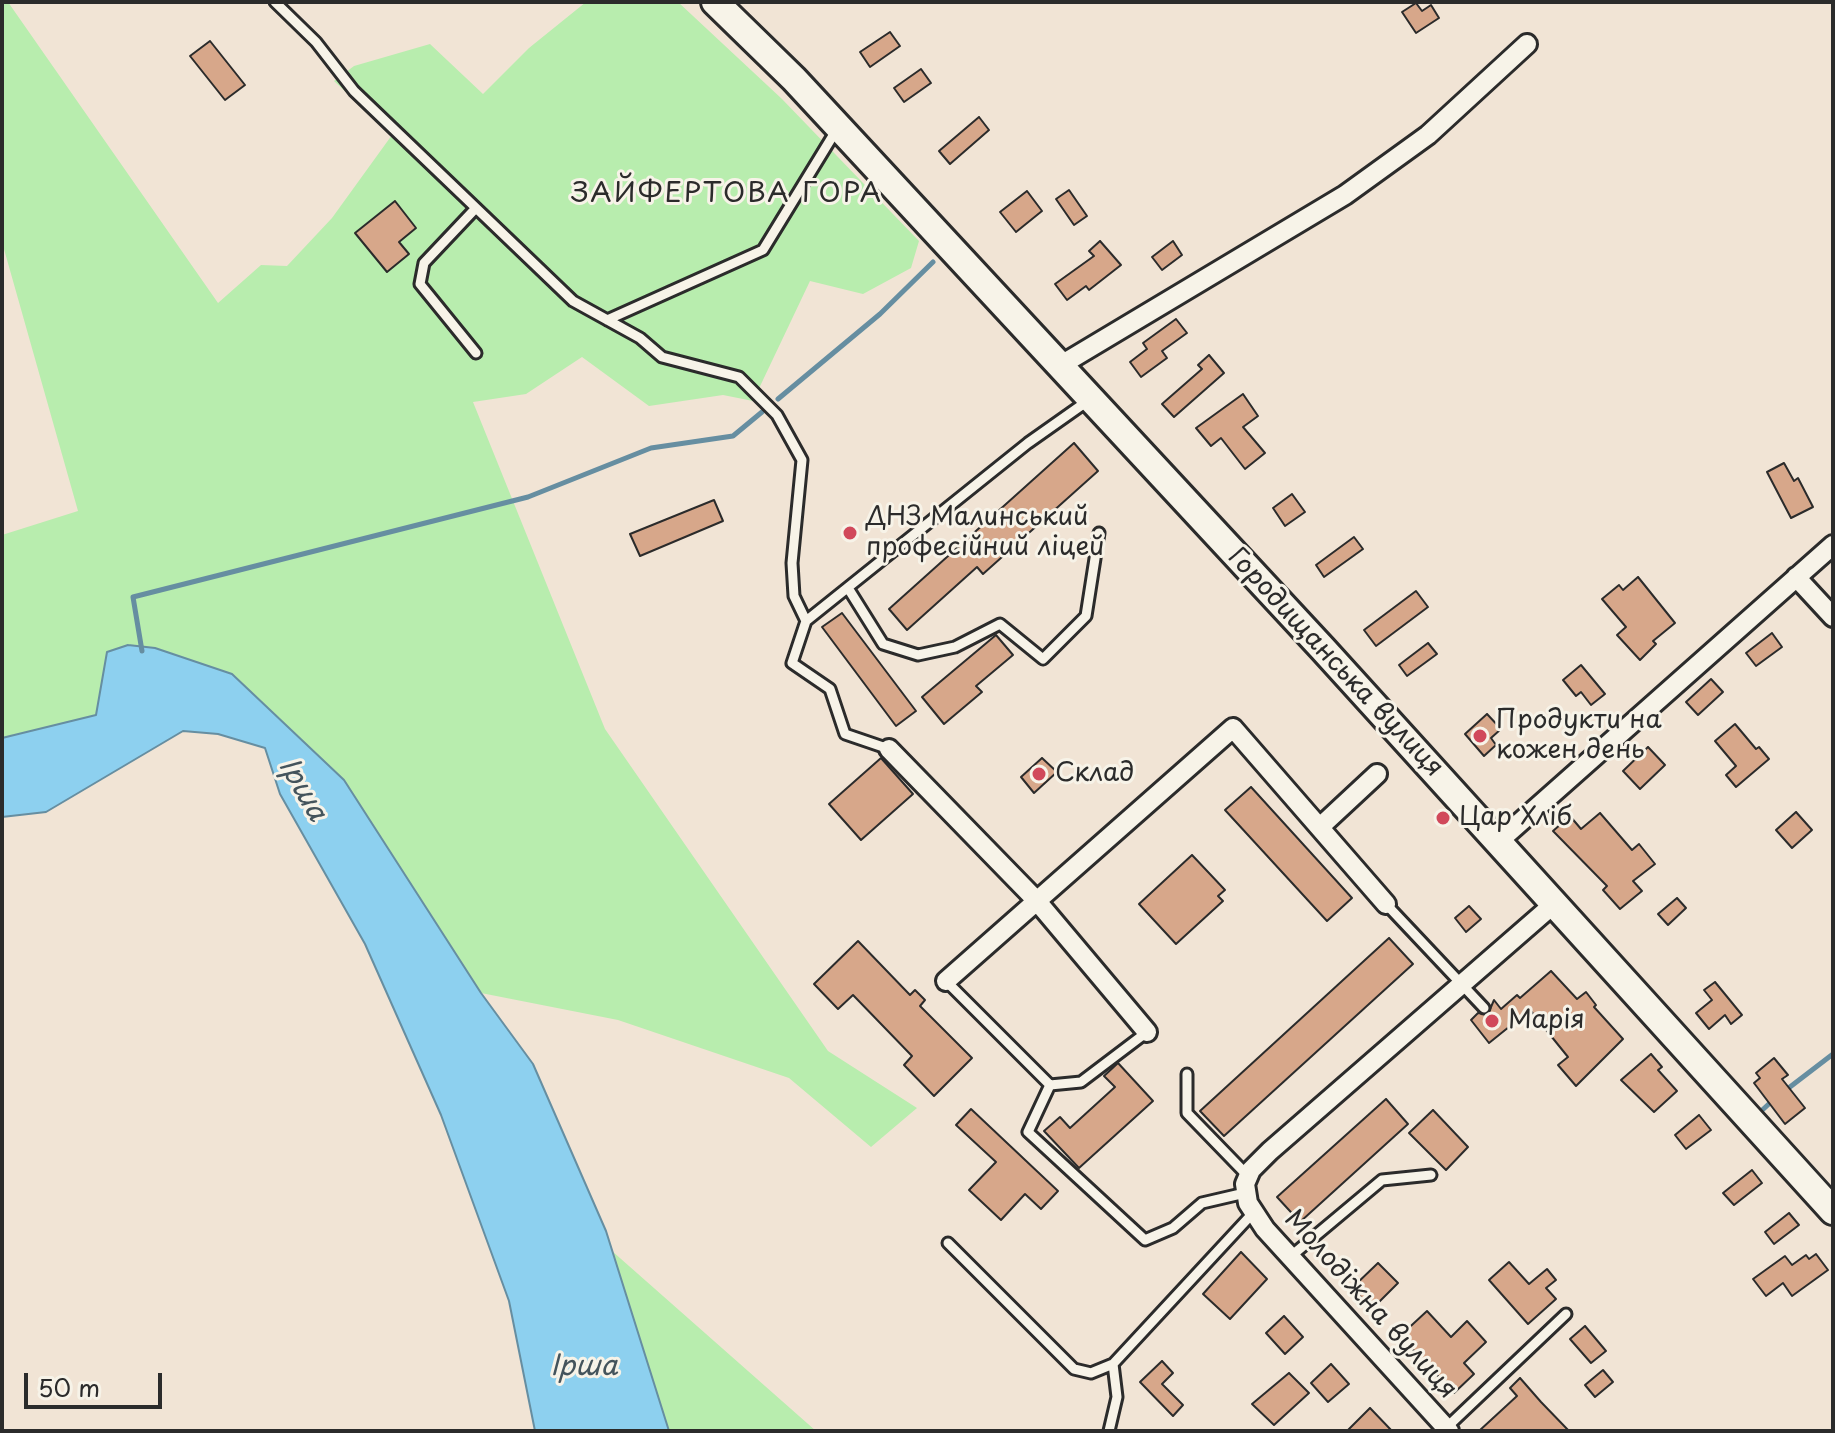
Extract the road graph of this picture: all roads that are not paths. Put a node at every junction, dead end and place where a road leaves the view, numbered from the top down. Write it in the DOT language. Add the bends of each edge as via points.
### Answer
graph roads {
  1 [pos="275,2"];
  2 [pos="715,2"];
  3 [pos="1527,44"];
  4 [pos="838,127"];
  5 [pos="475,209"];
  6 [pos="607,320"];
  7 [pos="476,353"];
  8 [pos="1061,365"];
  9 [pos="1091,398"];
  10 [pos="1099,533"];
  11 [pos="1833,545"];
  12 [pos="1796,577"];
  13 [pos="848,588"];
  14 [pos="1833,617"];
  15 [pos="806,621"];
  16 [pos="889,749"];
  17 [pos="1377,774"];
  18 [pos="1320,827"];
  19 [pos="1499,841"];
  20 [pos="1036,900"];
  21 [pos="1555,903"];
  22 [pos="1386,904"];
  23 [pos="946,981"];
  24 [pos="1462,984"];
  25 [pos="1484,1008"];
  26 [pos="1147,1032"];
  27 [pos="1187,1074"];
  28 [pos="1050,1085"];
  29 [pos="1431,1175"];
  30 [pos="1246,1185"];
  31 [pos="1833,1211"];
  32 [pos="1253,1213"];
  33 [pos="948,1243"];
  34 [pos="1290,1257"];
  35 [pos="1566,1314"];
  36 [pos="1113,1364"];
  37 [pos="1447,1429"];
  38 [pos="1109,1431"];
  1 -- 5 [label="lane" via="316,42 354,91"];
  2 -- 4 [label="street, Городищанська вулиця"];
  3 -- 8 [label="street" via="1428,135 1358,186"];
  4 -- 6 [label="lane" via="763,250"];
  4 -- 8 [label="street, Городищанська вулиця"];
  5 -- 6 [label="lane" via="573,301"];
  5 -- 7 [label="lane" via="424,263 420,284"];
  6 -- 15 [label="lane" via="662,357 739,377 792,437 802,460 794,596"];
  8 -- 9 [label="street, Городищанська вулиця"];
  9 -- 13 [label="lane"];
  9 -- 19 [label="street, Городищанська вулиця"];
  10 -- 13 [label="lane" via="1086,616 1043,659 1000,624 955,647 918,655 883,644"];
  11 -- 12 [label="street"];
  12 -- 14 [label="street"];
  12 -- 19 [label="street"];
  13 -- 15 [label="lane"];
  15 -- 16 [label="lane" via="792,663 830,689 845,734"];
  16 -- 20 [label="street"];
  17 -- 18 [label="street"];
  18 -- 20 [label="street" via="1233,728"];
  18 -- 22 [label="street"];
  19 -- 21 [label="street, Городищанська вулиця"];
  20 -- 23 [label="street"];
  20 -- 26 [label="street"];
  21 -- 24 [label="street"];
  21 -- 31 [label="street, Городищанська вулиця"];
  22 -- 24 [label="lane"];
  23 -- 28 [label="lane"];
  24 -- 25 [label="lane"];
  24 -- 30 [label="street" via="1270,1151"];
  26 -- 28 [label="lane" via="1081,1082"];
  27 -- 30 [label="lane" via="1187,1113"];
  28 -- 30 [label="lane" via="1028,1132 1145,1240 1173,1228 1202,1203"];
  29 -- 34 [label="lane" via="1382,1180"];
  30 -- 32 [label="street, Молодіжна вулиця"];
  32 -- 34 [label="street, Молодіжна вулиця"];
  32 -- 36 [label="lane"];
  33 -- 36 [label="lane" via="1074,1369 1091,1373"];
  34 -- 37 [label="street, Молодіжна вулиця"];
  35 -- 37 [label="lane"];
  36 -- 38 [label="lane" via="1117,1397"];
}
